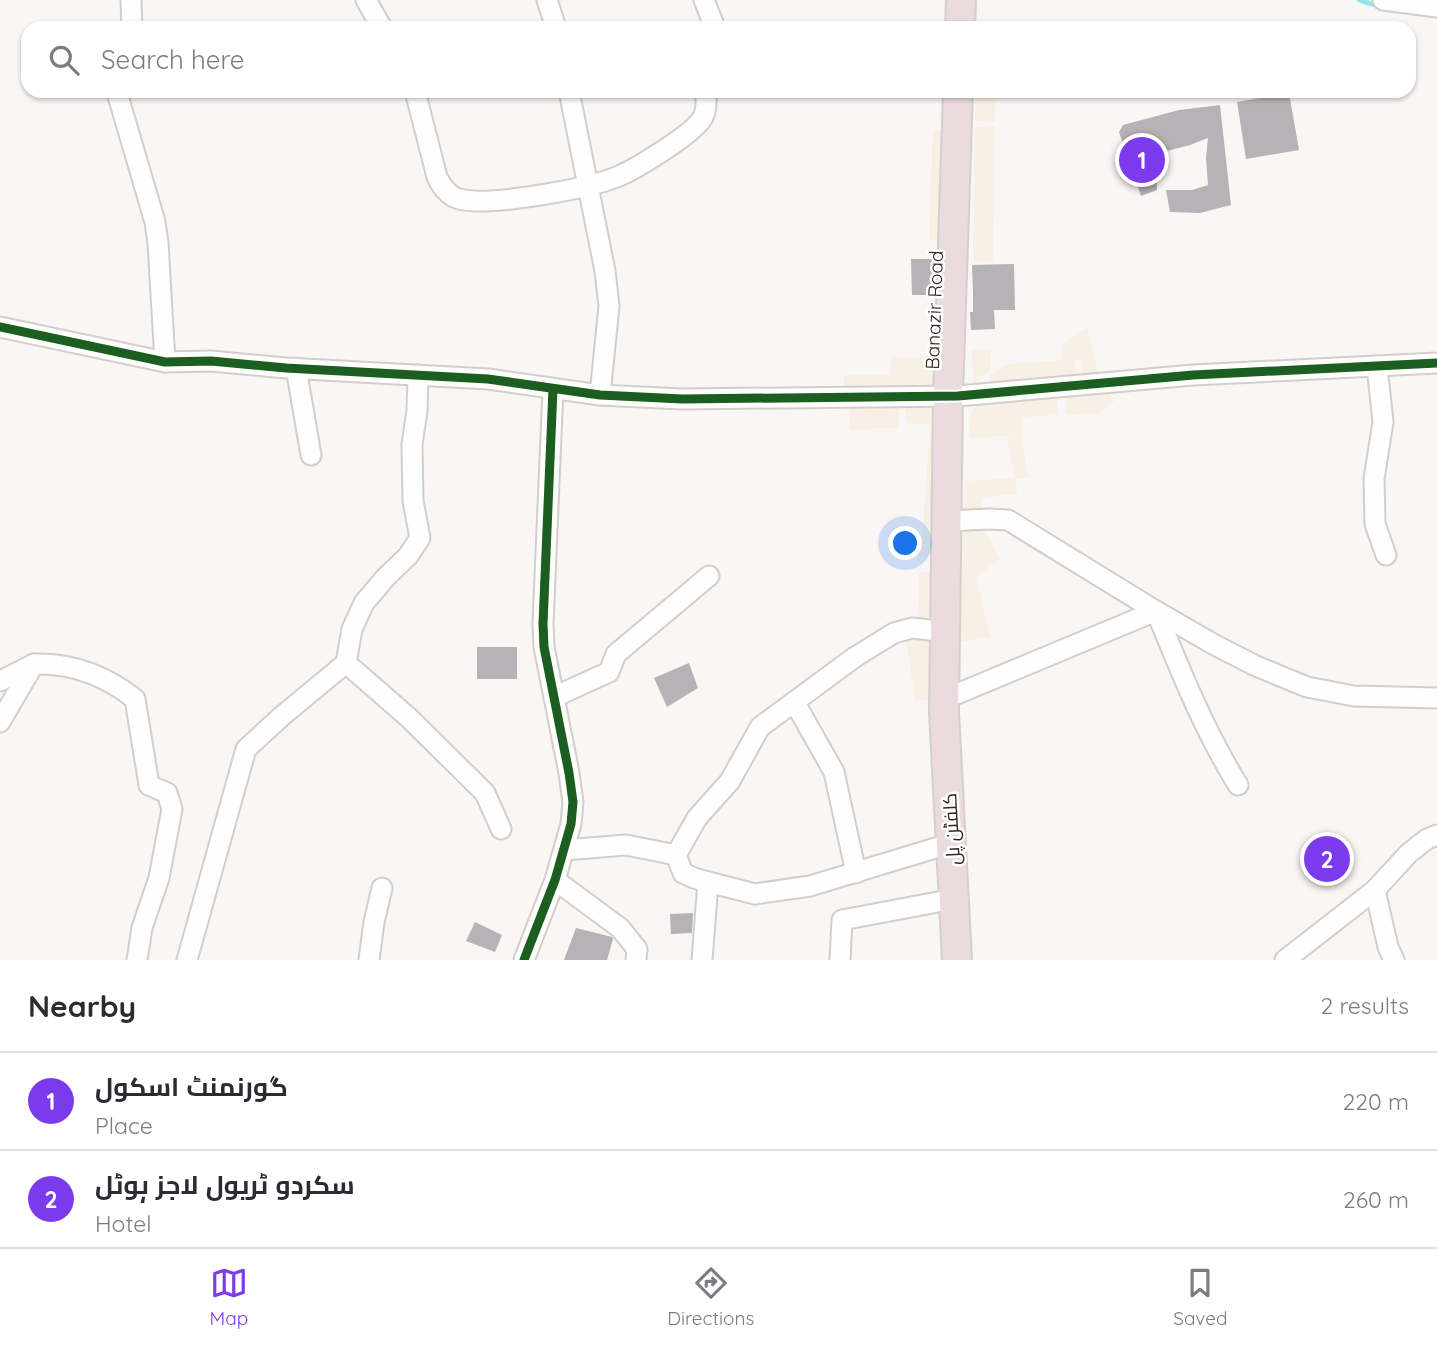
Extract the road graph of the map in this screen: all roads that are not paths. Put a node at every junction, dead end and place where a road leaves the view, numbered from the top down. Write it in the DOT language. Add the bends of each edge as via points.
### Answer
graph roads {
  1 [pos="131,0"];
  2 [pos="366,0"];
  3 [pos="547,0"];
  4 [pos="704,0"];
  5 [pos="961,0"];
  6 [pos="1384,0"];
  7 [pos="1437,7"];
  8 [pos="132,21"];
  9 [pos="378,21"];
  10 [pos="554,21"];
  11 [pos="712,21"];
  12 [pos="960,21"];
  13 [pos="120,98"];
  14 [pos="417,98"];
  15 [pos="570,98"];
  16 [pos="706,98"];
  17 [pos="958,98"];
  18 [pos="589,186"];
  19 [pos="0,327"];
  20 [pos="165,362"];
  21 [pos="1437,363"];
  22 [pos="1377,366"];
  23 [pos="296,368"];
  24 [pos="418,375"];
  25 [pos="552,389"];
  26 [pos="600,396"];
  27 [pos="948,396"];
  28 [pos="312,455"];
  29 [pos="947,521"];
  30 [pos="1386,555"];
  31 [pos="709,576"];
  32 [pos="1156,611"];
  33 [pos="946,632"];
  34 [pos="346,663"];
  35 [pos="34,664"];
  36 [pos="0,681"];
  37 [pos="554,697"];
  38 [pos="1437,698"];
  39 [pos="945,699"];
  40 [pos="795,702"];
  41 [pos="0,722"];
  42 [pos="1238,785"];
  43 [pos="501,829"];
  44 [pos="1437,835"];
  45 [pos="952,843"];
  46 [pos="564,850"];
  47 [pos="676,855"];
  48 [pos="856,873"];
  49 [pos="555,880"];
  50 [pos="708,882"];
  51 [pos="382,887"];
  52 [pos="1375,890"];
  53 [pos="954,899"];
  54 [pos="137,960"];
  55 [pos="187,960"];
  56 [pos="369,960"];
  57 [pos="524,960"];
  58 [pos="636,960"];
  59 [pos="702,960"];
  60 [pos="840,960"];
  61 [pos="957,960"];
  62 [pos="1285,960"];
  63 [pos="1394,960"];
  1 -- 8 [label="street"];
  2 -- 9 [label="street"];
  3 -- 10 [label="street"];
  4 -- 11 [label="street"];
  5 -- 12 [label="highway"];
  6 -- 7 [label="street"];
  13 -- 20 [label="street" via="155,222"];
  14 -- 18 [label="street" via="437,177 458,199 504,200"];
  15 -- 18 [label="street"];
  16 -- 18 [label="street" via="702,120 691,130 616,178"];
  17 -- 27 [label="highway, Banazir Road"];
  18 -- 26 [label="street" via="608,306"];
  19 -- 20 [label="street"];
  20 -- 23 [label="street"];
  21 -- 22 [label="street"];
  22 -- 27 [label="street" via="1193,375"];
  22 -- 30 [label="street" via="1383,422 1374,479 1375,524"];
  23 -- 24 [label="street"];
  23 -- 28 [label="street"];
  24 -- 25 [label="street"];
  24 -- 34 [label="street" via="412,467 420,538 365,603 352,629"];
  25 -- 26 [label="street"];
  25 -- 37 [label="street" via="543,624"];
  26 -- 27 [label="street"];
  27 -- 29 [label="highway, Banazir Road"];
  29 -- 32 [label="street" via="1009,520"];
  29 -- 33 [label="highway, Banazir Road"];
  31 -- 37 [label="street" via="616,654 609,672"];
  32 -- 38 [label="street" via="1256,666 1307,687 1354,696"];
  32 -- 39 [label="street"];
  32 -- 42 [label="street" via="1219,754"];
  33 -- 39 [label="highway, Banazir Road"];
  33 -- 40 [label="street" via="912,628 894,633"];
  34 -- 43 [label="street" via="485,793"];
  34 -- 55 [label="street" via="246,749"];
  35 -- 36 [label="street"];
  35 -- 41 [label="street"];
  35 -- 54 [label="street" via="55,663 91,672 135,699 149,785 167,793 172,808"];
  37 -- 46 [label="street" via="573,802"];
  39 -- 45 [label="highway, کلفٹن پل"];
  40 -- 47 [label="street" via="760,727 730,781 697,818"];
  40 -- 48 [label="street" via="834,772"];
  44 -- 52 [label="street" via="1409,853"];
  45 -- 48 [label="street"];
  45 -- 53 [label="highway, کلفٹن پل"];
  46 -- 47 [label="street" via="626,845"];
  46 -- 49 [label="street"];
  47 -- 50 [label="street" via="683,873"];
  48 -- 50 [label="street" via="755,894"];
  49 -- 57 [label="street"];
  49 -- 58 [label="street" via="620,928 637,949"];
  50 -- 59 [label="street"];
  51 -- 56 [label="street"];
  52 -- 62 [label="street"];
  52 -- 63 [label="street"];
  53 -- 60 [label="street" via="842,920"];
  53 -- 61 [label="highway, کلفٹن پل"];
}
